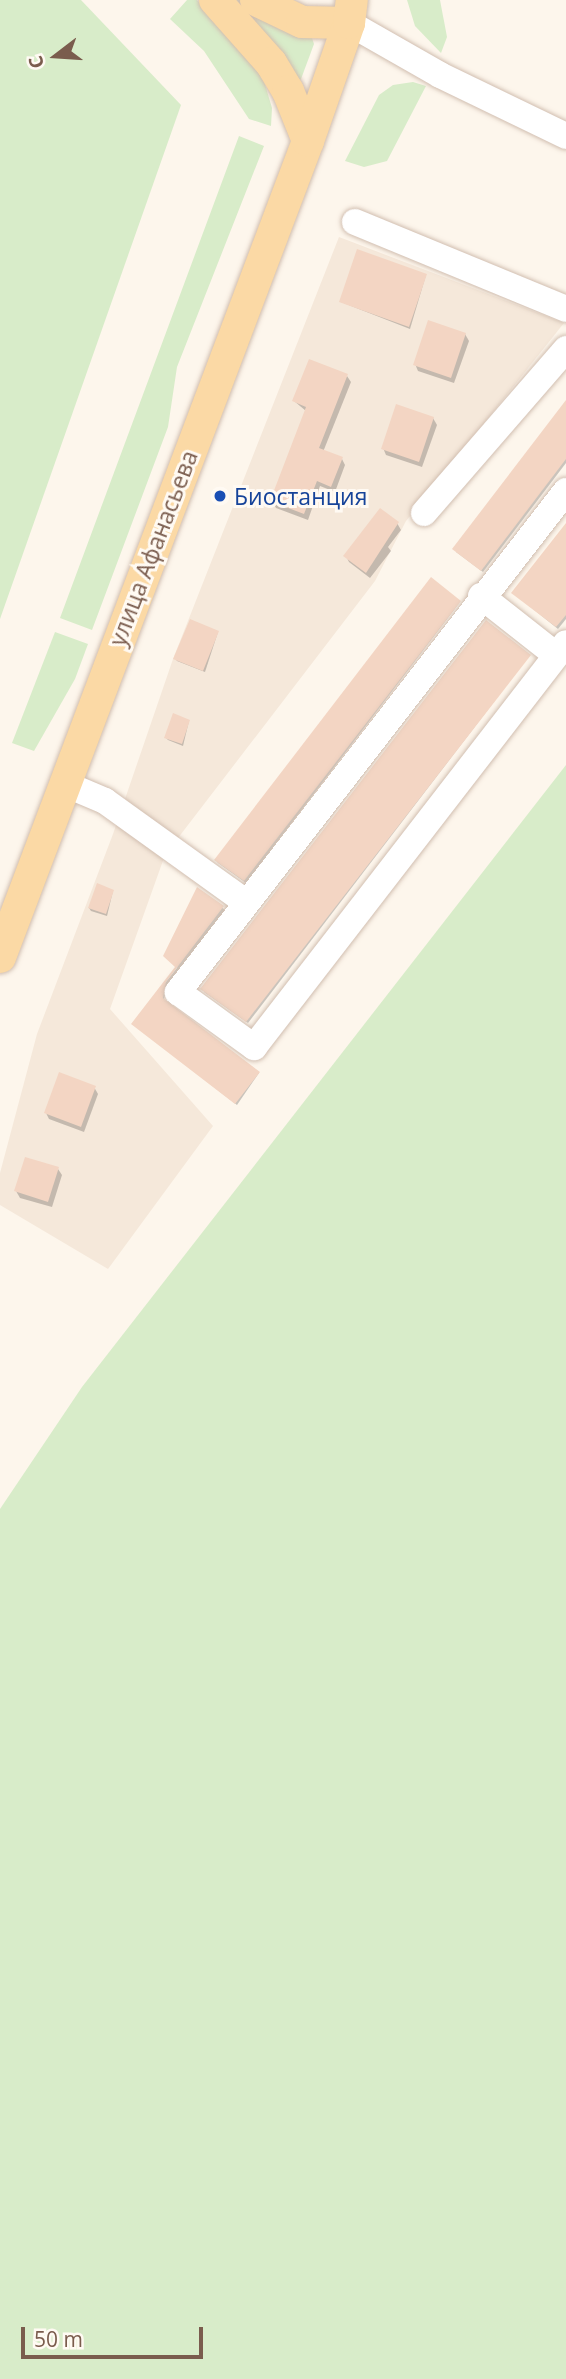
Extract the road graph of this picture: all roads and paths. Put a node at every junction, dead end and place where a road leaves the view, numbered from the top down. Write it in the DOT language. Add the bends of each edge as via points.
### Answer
graph roads {
  1 [pos="215,0"];
  2 [pos="256,0"];
  3 [pos="325,0"];
  4 [pos="356,8"];
  5 [pos="566,136"];
  6 [pos="308,141"];
  7 [pos="355,222"];
  8 [pos="566,309"];
  9 [pos="566,349"];
  10 [pos="566,491"];
  11 [pos="424,513"];
  12 [pos="481,596"];
  13 [pos="561,649"];
  14 [pos="65,784"];
  15 [pos="244,901"];
  16 [pos="0,957"];
  1 -- 6 [label="main road" via="271,63"];
  2 -- 4 [label="main road" via="302,22"];
  3 -- 4 [label="main road"];
  4 -- 5 [label="street" via="440,75"];
  4 -- 6 [label="main road, улица Афанасьева"];
  6 -- 14 [label="main road, улица Афанасьева"];
  7 -- 8 [label="street"];
  9 -- 11 [label="street"];
  10 -- 12 [label="street"];
  12 -- 13 [label="street"];
  12 -- 15 [label="street"];
  13 -- 15 [label="street" via="254,1047 178,992"];
  14 -- 15 [label="street" via="106,802"];
  14 -- 16 [label="main road, улица Афанасьева"];
}
